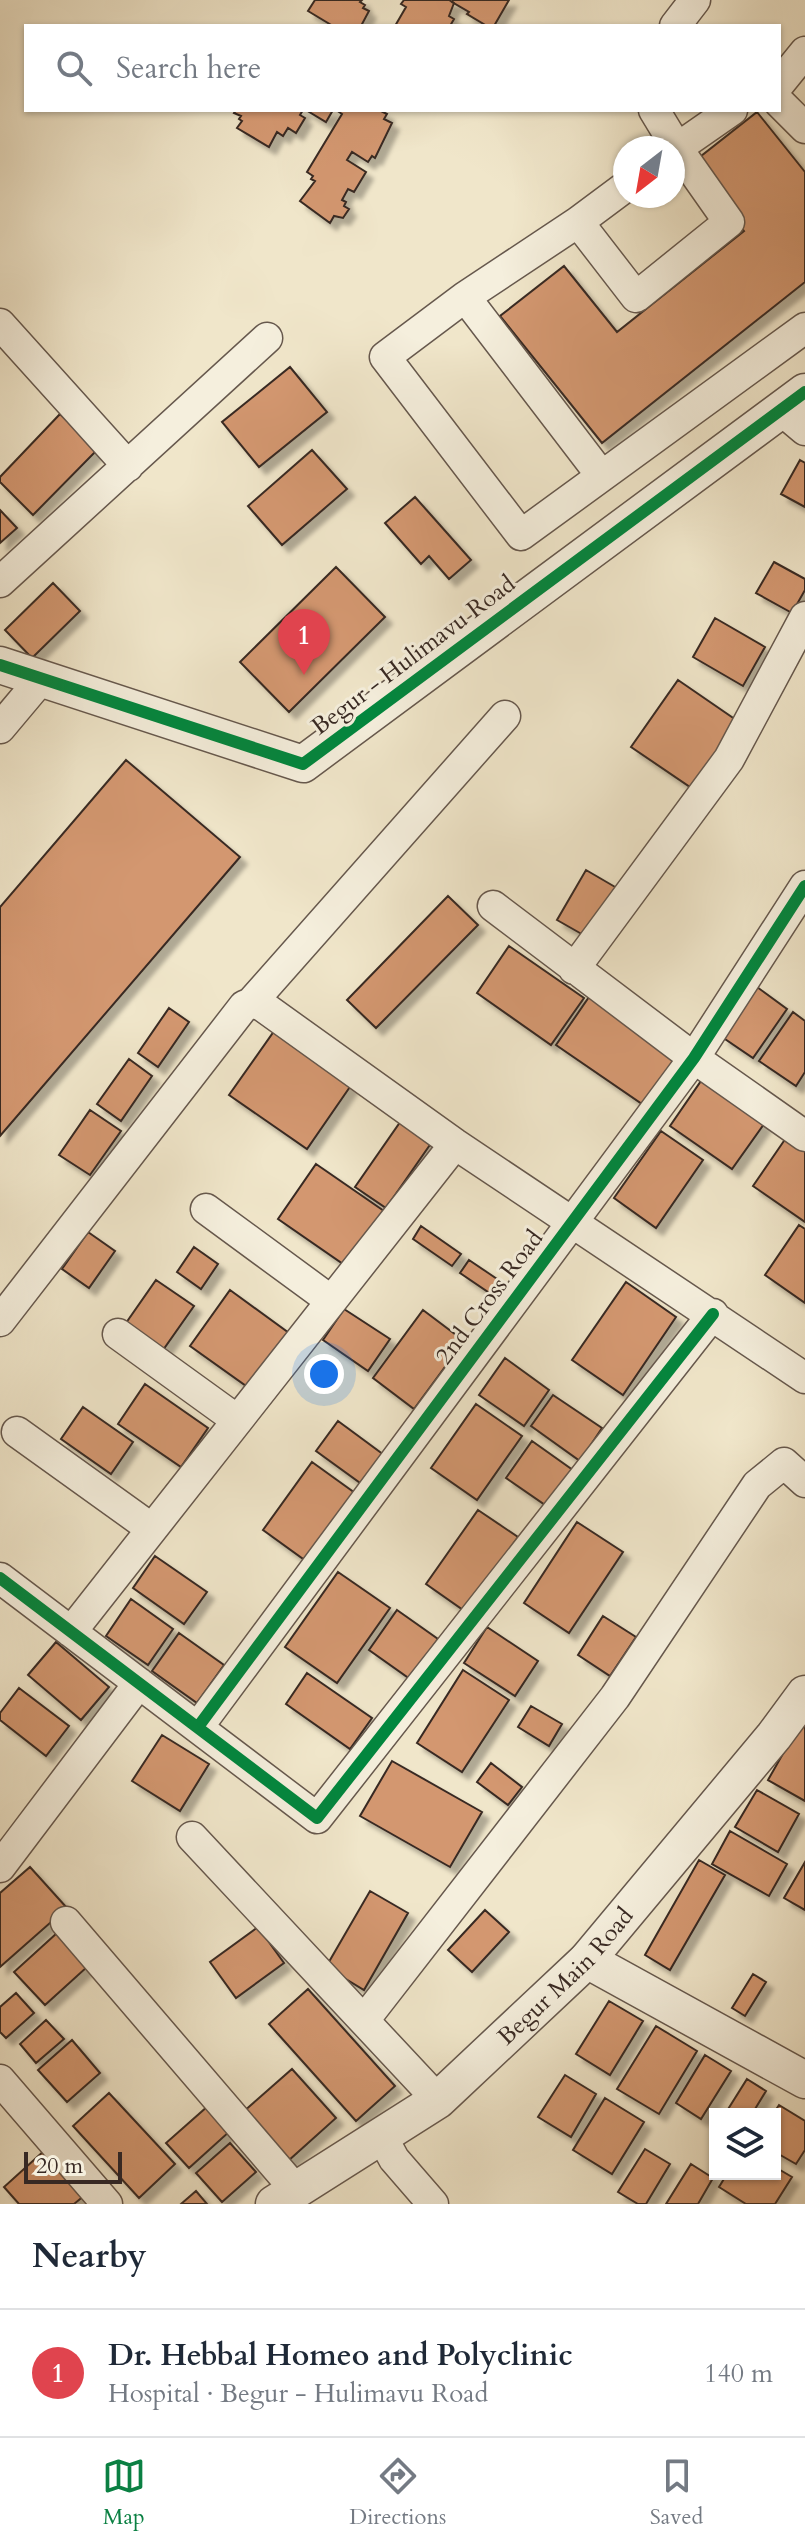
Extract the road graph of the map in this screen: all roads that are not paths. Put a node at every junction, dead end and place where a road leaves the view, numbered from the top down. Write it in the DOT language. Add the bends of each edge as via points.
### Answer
graph roads {
  1 [pos="695,0"];
  2 [pos="677,24"];
  3 [pos="805,52"];
  4 [pos="781,82"];
  5 [pos="781,104"];
  6 [pos="655,112"];
  7 [pos="729,112"];
  8 [pos="805,128"];
  9 [pos="668,136"];
  10 [pos="685,142"];
  11 [pos="685,163"];
  12 [pos="613,196"];
  13 [pos="578,222"];
  14 [pos="465,297"];
  15 [pos="0,324"];
  16 [pos="805,328"];
  17 [pos="267,338"];
  18 [pos="797,411"];
  19 [pos="128,466"];
  20 [pos="601,475"];
  21 [pos="0,582"];
  22 [pos="805,617"];
  23 [pos="0,665"];
  24 [pos="42,678"];
  25 [pos="505,716"];
  26 [pos="0,728"];
  27 [pos="805,886"];
  28 [pos="493,906"];
  29 [pos="795,924"];
  30 [pos="574,969"];
  31 [pos="251,1003"];
  32 [pos="694,1058"];
  33 [pos="805,1136"];
  34 [pos="455,1144"];
  35 [pos="206,1209"];
  36 [pos="573,1221"];
  37 [pos="330,1300"];
  38 [pos="713,1314"];
  39 [pos="0,1321"];
  40 [pos="118,1334"];
  41 [pos="805,1378"];
  42 [pos="237,1420"];
  43 [pos="17,1432"];
  44 [pos="805,1482"];
  45 [pos="152,1529"];
  46 [pos="4,1588"];
  47 [pos="71,1632"];
  48 [pos="139,1683"];
  49 [pos="805,1694"];
  50 [pos="198,1727"];
  51 [pos="192,1837"];
  52 [pos="0,1867"];
  53 [pos="66,1922"];
  54 [pos="587,1960"];
  55 [pos="365,2019"];
  56 [pos="0,2080"];
  57 [pos="805,2080"];
  58 [pos="438,2100"];
  59 [pos="381,2135"];
  60 [pos="285,2197"];
  61 [pos="107,2204"];
  62 [pos="433,2204"];
  1 -- 2 [label="street"];
  3 -- 4 [label="street"];
  5 -- 8 [label="street"];
  6 -- 9 [label="street"];
  7 -- 10 [label="street"];
  11 -- 13 [label="street" via="729,222 636,297"];
  12 -- 13 [label="street"];
  13 -- 14 [label="street"];
  14 -- 20 [label="street"];
  14 -- 20 [label="street" via="385,357 521,535"];
  15 -- 19 [label="street"];
  16 -- 20 [label="street"];
  17 -- 19 [label="street"];
  18 -- 24 [label="street, Begur - Hulimavu Road" via="303,764"];
  19 -- 21 [label="street"];
  22 -- 30 [label="street" via="729,759"];
  23 -- 24 [label="street, Begur - Hulimavu Road"];
  24 -- 26 [label="street"];
  25 -- 31 [label="street"];
  27 -- 29 [label="street, 2nd Cross Road"];
  28 -- 30 [label="street"];
  29 -- 32 [label="street, 2nd Cross Road"];
  30 -- 32 [label="street"];
  31 -- 34 [label="street"];
  31 -- 39 [label="street"];
  32 -- 33 [label="street"];
  32 -- 36 [label="street, 2nd Cross Road"];
  34 -- 36 [label="street"];
  34 -- 37 [label="street"];
  35 -- 37 [label="street"];
  36 -- 38 [label="street"];
  36 -- 50 [label="street, 2nd Cross Road"];
  37 -- 42 [label="street"];
  38 -- 41 [label="street"];
  38 -- 50 [label="street" via="317,1818"];
  40 -- 42 [label="street"];
  42 -- 45 [label="street"];
  43 -- 45 [label="street"];
  44 -- 55 [label="street" via="784,1463 757,1485 615,1697"];
  45 -- 47 [label="street"];
  46 -- 47 [label="street"];
  47 -- 48 [label="street"];
  48 -- 50 [label="street"];
  48 -- 52 [label="street"];
  49 -- 54 [label="street, Begur Main Road"];
  51 -- 55 [label="street"];
  53 -- 60 [label="street"];
  54 -- 57 [label="street"];
  54 -- 58 [label="street, Begur Main Road"];
  55 -- 58 [label="street"];
  56 -- 61 [label="street"];
  58 -- 59 [label="street, Begur Main Road"];
  59 -- 60 [label="street, Begur Main Road"];
  59 -- 62 [label="street" via="394,2159"];
}
